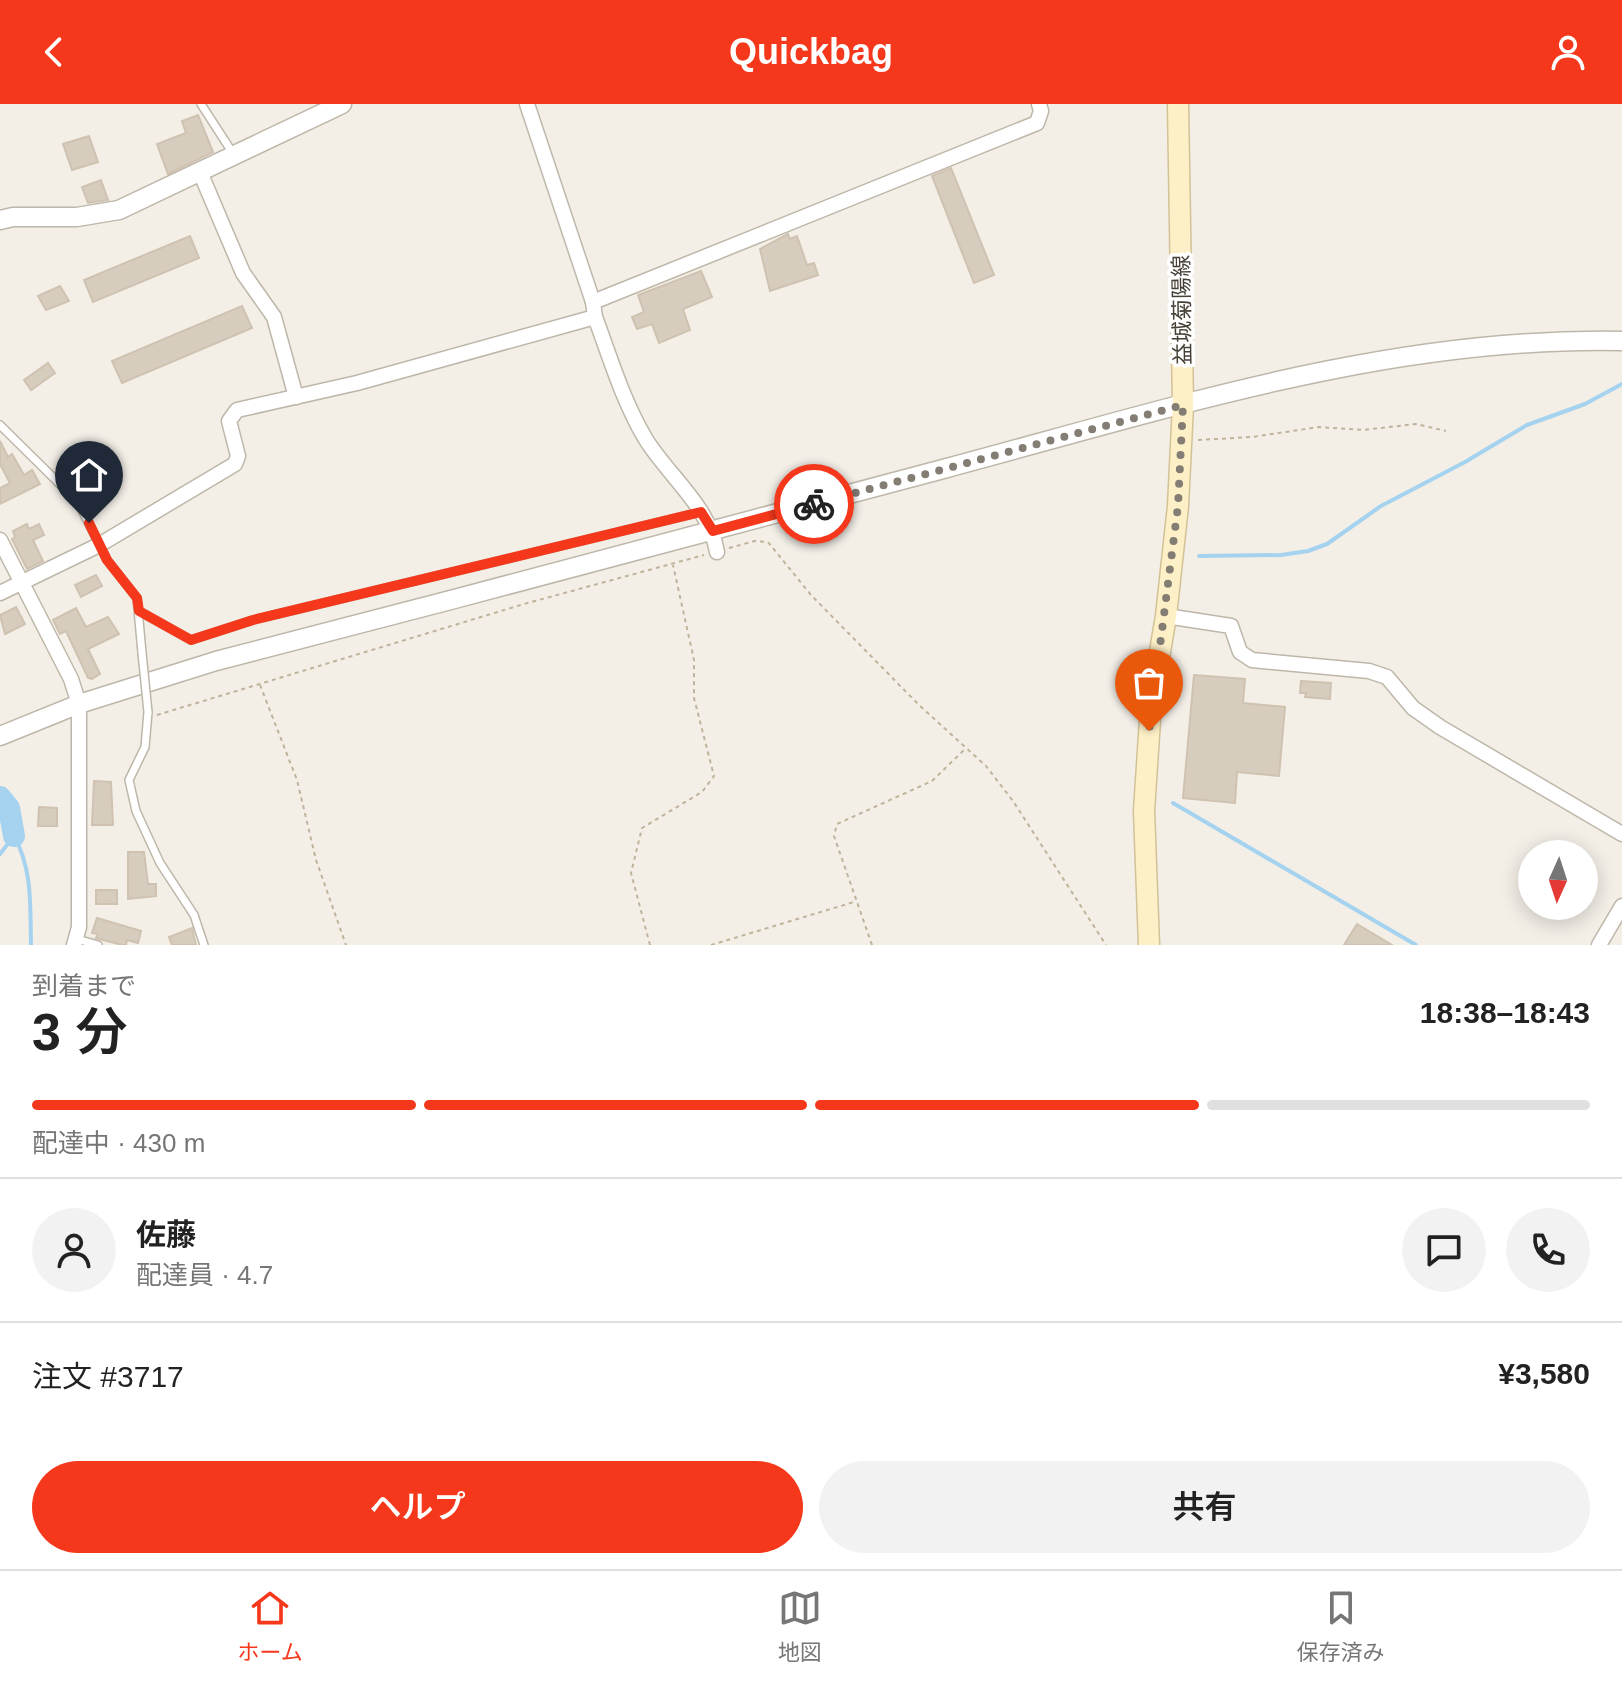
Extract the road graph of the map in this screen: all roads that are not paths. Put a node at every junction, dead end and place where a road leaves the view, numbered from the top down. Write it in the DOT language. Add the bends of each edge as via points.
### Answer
graph roads {
  1 [pos="201,104"];
  2 [pos="342,104"];
  3 [pos="527,104"];
  4 [pos="1039,104"];
  5 [pos="1178,104"];
  6 [pos="235,156"];
  7 [pos="200,172"];
  8 [pos="0,220"];
  9 [pos="594,310"];
  10 [pos="1622,341"];
  11 [pos="296,397"];
  12 [pos="1183,405"];
  13 [pos="0,425"];
  14 [pos="701,512"];
  15 [pos="713,531"];
  16 [pos="0,540"];
  17 [pos="99,545"];
  18 [pos="717,552"];
  19 [pos="21,582"];
  20 [pos="0,593"];
  21 [pos="139,611"];
  22 [pos="1166,616"];
  23 [pos="79,704"];
  24 [pos="0,736"];
  25 [pos="1622,834"];
  26 [pos="1622,906"];
  27 [pos="76,942"];
  28 [pos="98,945"];
  29 [pos="204,945"];
  30 [pos="1149,945"];
  31 [pos="1599,945"];
  1 -- 6 [label="lane"];
  2 -- 6 [label="street"];
  3 -- 9 [label="street"];
  4 -- 9 [label="street" via="1037,123"];
  5 -- 12 [label="main road, 益城菊陽線"];
  6 -- 7 [label="street"];
  7 -- 8 [label="street" via="119,210"];
  7 -- 11 [label="street" via="243,273 274,317"];
  9 -- 11 [label="street"];
  9 -- 14 [label="street" via="634,418"];
  10 -- 12 [label="street" via="1472,346 1387,358"];
  11 -- 17 [label="street" via="234,412 229,421 238,456 235,464"];
  12 -- 15 [label="street"];
  12 -- 22 [label="main road, 益城菊陽線"];
  13 -- 17 [label="lane" via="78,502"];
  14 -- 15 [label="street"];
  14 -- 21 [label="lane" via="253,620 191,640"];
  15 -- 18 [label="street"];
  15 -- 23 [label="street" via="216,661"];
  16 -- 19 [label="street"];
  17 -- 19 [label="street"];
  17 -- 21 [label="lane" via="137,598"];
  19 -- 20 [label="street"];
  19 -- 23 [label="street"];
  21 -- 29 [label="lane, bridge" via="148,715 145,747 129,780 136,811 160,863 194,915"];
  22 -- 25 [label="street" via="1231,626 1240,652 1252,660 1387,677 1413,708 1440,727"];
  22 -- 30 [label="main road, 益城菊陽線" via="1151,705 1144,811"];
  23 -- 24 [label="street"];
  23 -- 27 [label="street"];
  26 -- 31 [label="street"];
  27 -- 28 [label="lane"];
}
